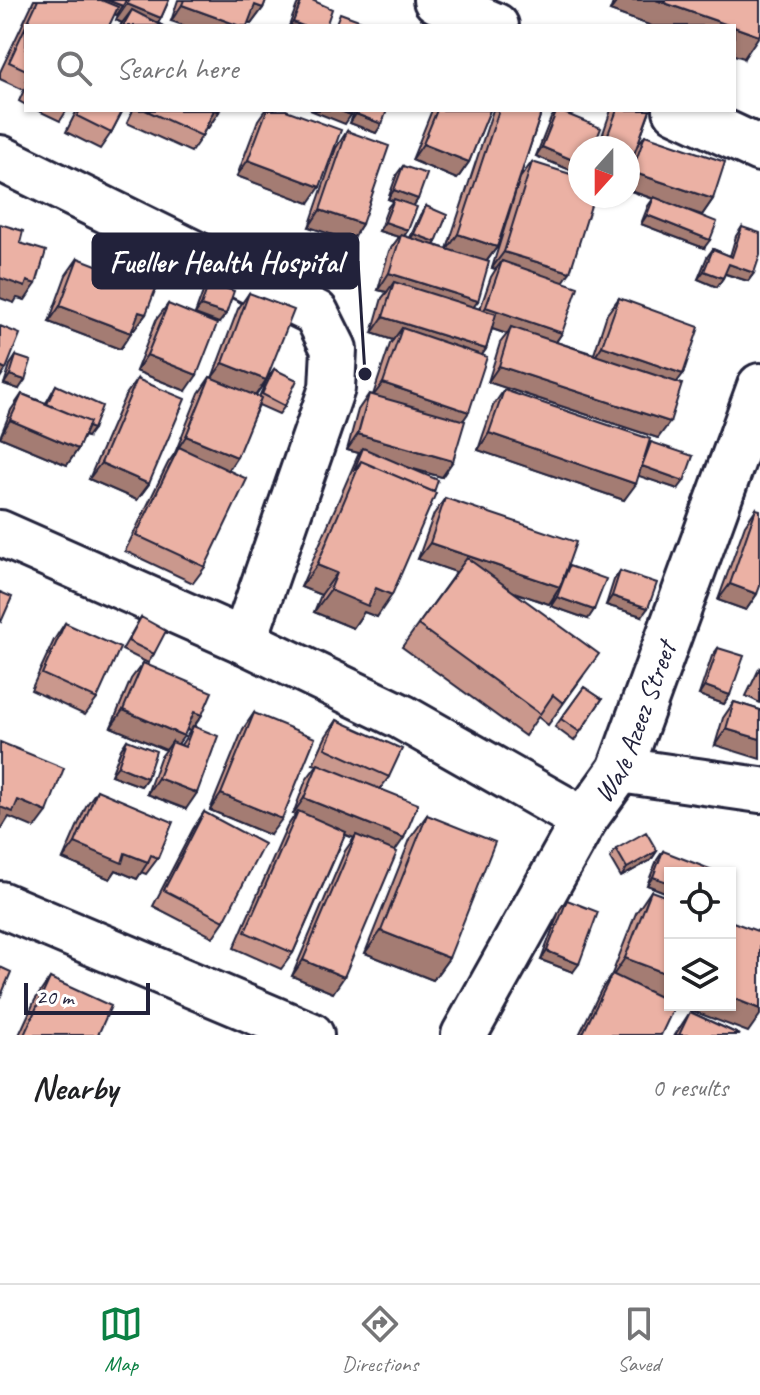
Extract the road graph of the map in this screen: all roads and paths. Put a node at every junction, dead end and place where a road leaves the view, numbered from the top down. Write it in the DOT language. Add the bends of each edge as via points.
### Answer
graph roads {
  1 [pos="436,0"];
  2 [pos="491,24"];
  3 [pos="680,112"];
  4 [pos="760,149"];
  5 [pos="0,158"];
  6 [pos="760,386"];
  7 [pos="0,533"];
  8 [pos="244,641"];
  9 [pos="620,770"];
  10 [pos="760,790"];
  11 [pos="584,820"];
  12 [pos="0,904"];
  13 [pos="311,1035"];
  14 [pos="464,1035"];
  1 -- 2 [label="street"];
  3 -- 4 [label="street"];
  5 -- 8 [label="street" via="316,313 334,349 332,388"];
  6 -- 9 [label="street, Wale Azeez Street"];
  7 -- 8 [label="street"];
  8 -- 11 [label="street" via="402,717"];
  9 -- 10 [label="street"];
  9 -- 11 [label="street, Wale Azeez Street"];
  11 -- 14 [label="street, Wale Azeez Street"];
  12 -- 13 [label="street"];
}
